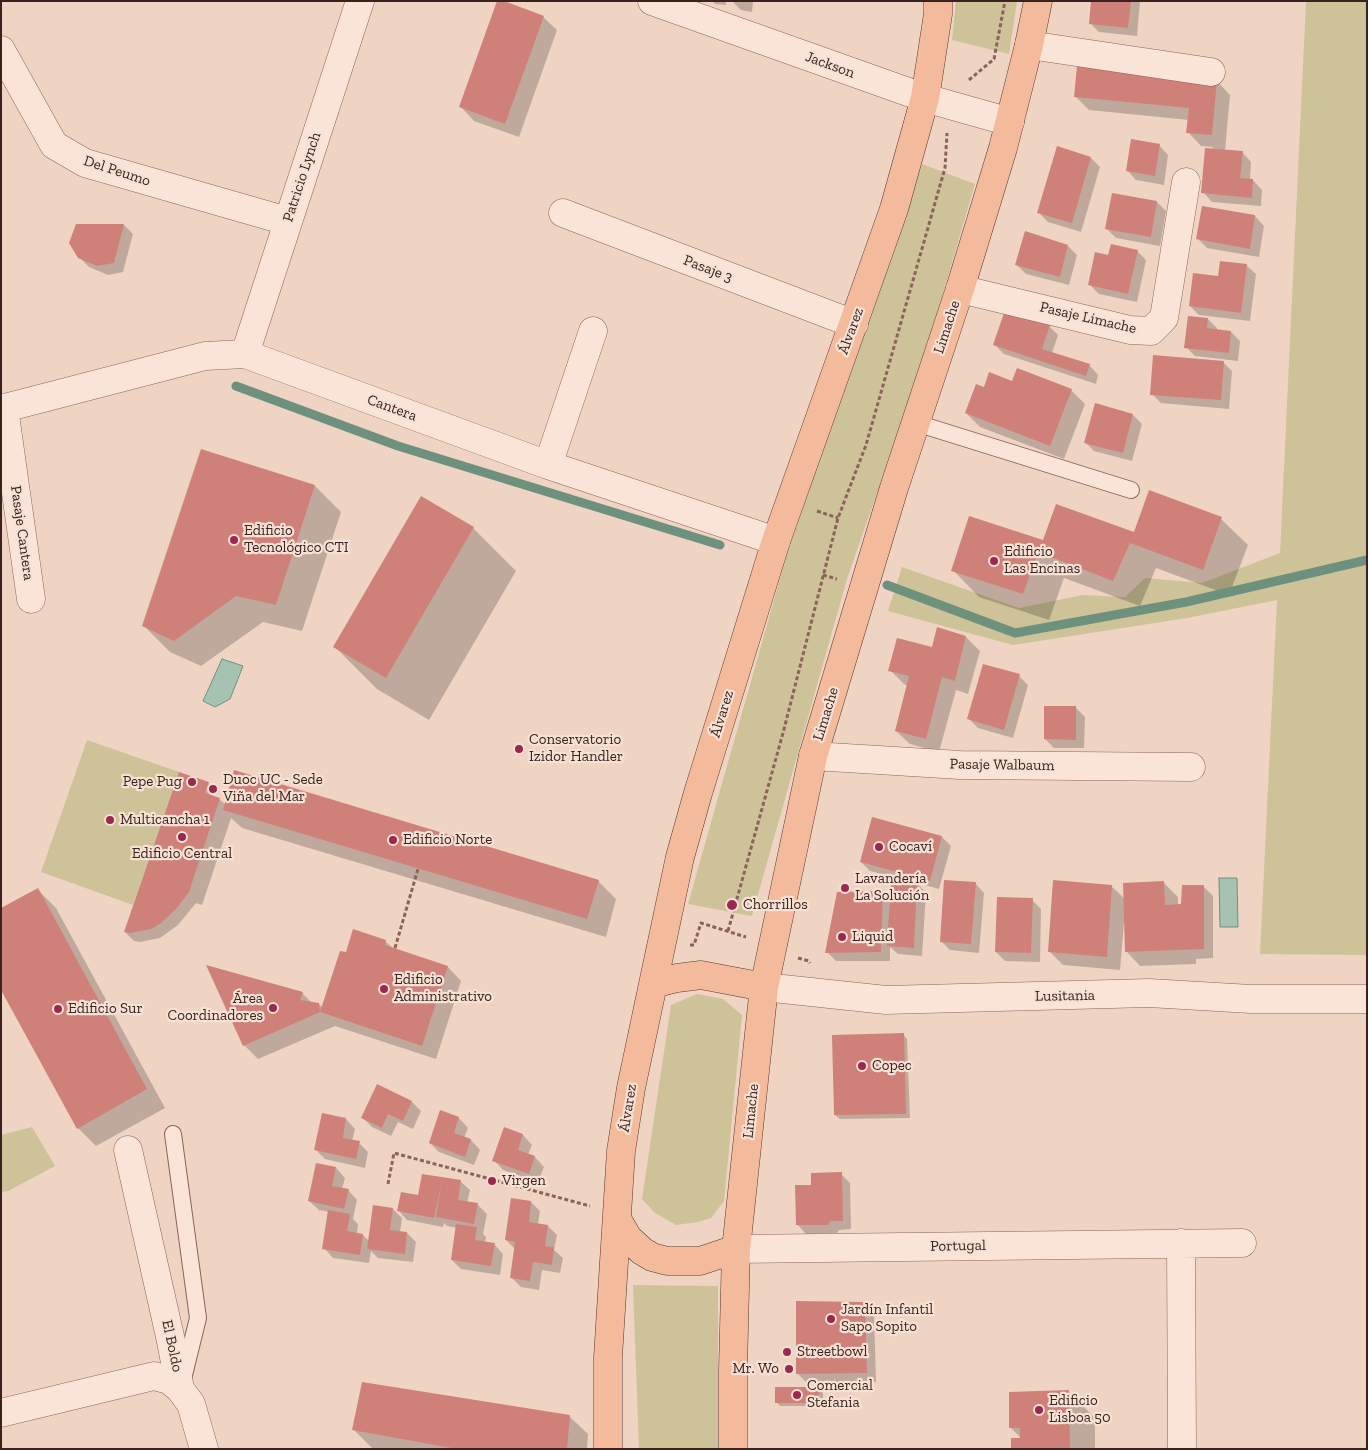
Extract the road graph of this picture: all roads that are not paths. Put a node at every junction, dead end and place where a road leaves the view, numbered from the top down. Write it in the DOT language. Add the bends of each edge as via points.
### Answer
graph roads {
  1 [pos="360,1"];
  2 [pos="652,1"];
  3 [pos="938,1"];
  4 [pos="1038,1"];
  5 [pos="1029,45"];
  6 [pos="1,50"];
  7 [pos="1211,72"];
  8 [pos="925,98"];
  9 [pos="1010,122"];
  10 [pos="1186,182"];
  11 [pos="563,213"];
  12 [pos="288,221"];
  13 [pos="960,288"];
  14 [pos="854,324"];
  15 [pos="593,331"];
  16 [pos="245,354"];
  17 [pos="3,408"];
  18 [pos="916,423"];
  19 [pos="548,465"];
  20 [pos="1131,490"];
  21 [pos="776,541"];
  22 [pos="31,599"];
  23 [pos="813,756"];
  24 [pos="1191,767"];
  25 [pos="653,984"];
  26 [pos="764,987"];
  27 [pos="1367,999"];
  28 [pos="173,1134"];
  29 [pos="128,1150"];
  30 [pos="617,1216"];
  31 [pos="1181,1243"];
  32 [pos="1242,1243"];
  33 [pos="736,1249"];
  34 [pos="180,1389"];
  35 [pos="1,1413"];
  36 [pos="204,1449"];
  37 [pos="608,1449"];
  38 [pos="733,1449"];
  39 [pos="1182,1449"];
  1 -- 12 [label="street, Patricio Lynch"];
  2 -- 8 [label="street, Jackson"];
  3 -- 8 [label="main road, Álvarez"];
  4 -- 5 [label="main road, Limache"];
  5 -- 7 [label="street"];
  5 -- 9 [label="main road, Limache"];
  6 -- 12 [label="street, Del Peumo" via="54,145 85,163"];
  8 -- 9 [label="street, Jackson"];
  8 -- 14 [label="main road, Álvarez" via="894,209"];
  9 -- 13 [label="main road, Limache"];
  10 -- 13 [label="street, Pasaje Limache" via="1164,318 1151,332 1130,330"];
  11 -- 14 [label="street, Pasaje 3"];
  12 -- 16 [label="street, Patricio Lynch"];
  13 -- 18 [label="main road, Limache"];
  14 -- 21 [label="main road, Álvarez"];
  15 -- 19 [label="street"];
  16 -- 17 [label="street, Cantera" via="205,356"];
  16 -- 19 [label="street, Cantera"];
  17 -- 22 [label="street, Pasaje Cantera"];
  18 -- 20 [label="lane"];
  18 -- 23 [label="main road, Limache"];
  19 -- 21 [label="street, Cantera"];
  21 -- 25 [label="main road, Álvarez" via="680,857"];
  23 -- 24 [label="street, Pasaje Walbaum" via="960,765"];
  23 -- 26 [label="main road, Limache"];
  25 -- 26 [label="main road" via="701,975"];
  25 -- 30 [label="main road, Álvarez" via="621,1151"];
  26 -- 27 [label="street, Lusitania" via="886,1000 1149,994 1251,999"];
  26 -- 33 [label="main road, Limache"];
  28 -- 34 [label="lane" via="198,1318"];
  29 -- 34 [label="street, El Boldo"];
  30 -- 33 [label="main road" via="628,1238 652,1257 667,1261 700,1261"];
  30 -- 37 [label="main road, Álvarez" via="608,1357"];
  31 -- 32 [label="street, Portugal"];
  31 -- 33 [label="street, Portugal"];
  31 -- 39 [label="street"];
  33 -- 38 [label="main road, Limache"];
  34 -- 35 [label="street, El Boldo" via="169,1380 154,1376"];
  34 -- 36 [label="street" via="191,1404"];
}
